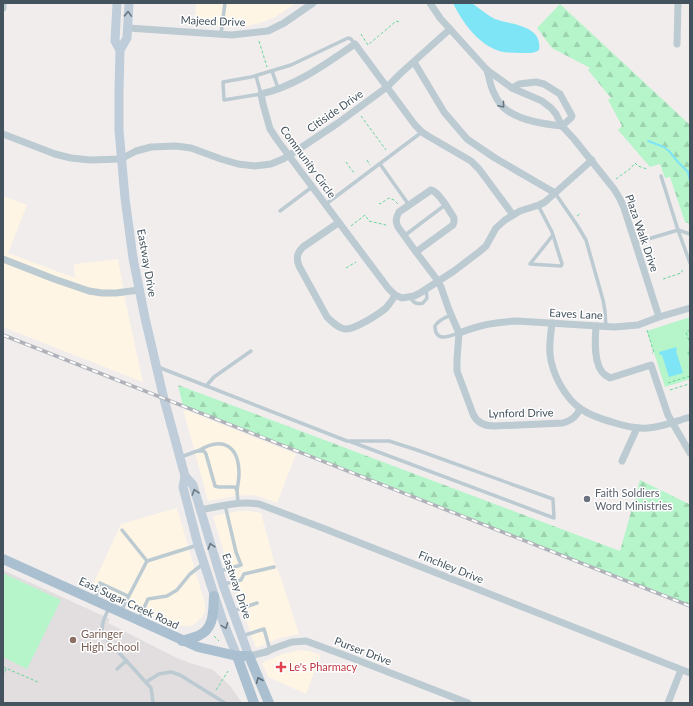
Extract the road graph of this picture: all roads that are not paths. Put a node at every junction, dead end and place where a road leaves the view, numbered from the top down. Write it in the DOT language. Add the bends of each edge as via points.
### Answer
graph roads {
  1 [pos="3,3"];
  2 [pos="116,3"];
  3 [pos="129,3"];
  4 [pos="225,3"];
  5 [pos="314,3"];
  6 [pos="430,3"];
  7 [pos="678,3"];
  8 [pos="3,8"];
  9 [pos="128,28"];
  10 [pos="450,29"];
  11 [pos="220,34"];
  12 [pos="355,44"];
  13 [pos="677,44"];
  14 [pos="120,50"];
  15 [pos="414,62"];
  16 [pos="487,70"];
  17 [pos="272,71"];
  18 [pos="256,76"];
  19 [pos="387,87"];
  20 [pos="512,88"];
  21 [pos="278,89"];
  22 [pos="261,94"];
  23 [pos="562,126"];
  24 [pos="422,132"];
  25 [pos="3,134"];
  26 [pos="288,156"];
  27 [pos="121,159"];
  28 [pos="592,160"];
  29 [pos="380,164"];
  30 [pos="661,176"];
  31 [pos="312,187"];
  32 [pos="555,192"];
  33 [pos="325,204"];
  34 [pos="409,205"];
  35 [pos="445,205"];
  36 [pos="538,205"];
  37 [pos="280,211"];
  38 [pos="513,215"];
  39 [pos="338,223"];
  40 [pos="678,230"];
  41 [pos="690,234"];
  42 [pos="553,235"];
  43 [pos="404,236"];
  44 [pos="635,243"];
  45 [pos="416,252"];
  46 [pos="3,259"];
  47 [pos="690,263"];
  48 [pos="438,281"];
  49 [pos="426,289"];
  50 [pos="139,290"];
  51 [pos="395,295"];
  52 [pos="410,297"];
  53 [pos="690,308"];
  54 [pos="451,315"];
  55 [pos="659,317"];
  56 [pos="552,324"];
  57 [pos="596,326"];
  58 [pos="606,327"];
  59 [pos="459,333"];
  60 [pos="251,351"];
  61 [pos="157,366"];
  62 [pos="206,386"];
  63 [pos="580,409"];
  64 [pos="690,417"];
  65 [pos="672,423"];
  66 [pos="637,428"];
  67 [pos="349,441"];
  68 [pos="197,452"];
  69 [pos="690,453"];
  70 [pos="180,458"];
  71 [pos="622,461"];
  72 [pos="185,476"];
  73 [pos="237,490"];
  74 [pos="238,503"];
  75 [pos="225,505"];
  76 [pos="201,510"];
  77 [pos="122,530"];
  78 [pos="198,545"];
  79 [pos="3,559"];
  80 [pos="147,561"];
  81 [pos="204,564"];
  82 [pos="274,567"];
  83 [pos="218,572"];
  84 [pos="223,585"];
  85 [pos="128,596"];
  86 [pos="214,596"];
  87 [pos="94,600"];
  88 [pos="257,603"];
  89 [pos="109,607"];
  90 [pos="232,611"];
  91 [pos="120,612"];
  92 [pos="139,620"];
  93 [pos="242,636"];
  94 [pos="182,641"];
  95 [pos="270,650"];
  96 [pos="237,656"];
  97 [pos="249,656"];
  98 [pos="126,661"];
  99 [pos="117,669"];
  100 [pos="681,670"];
  101 [pos="690,673"];
  102 [pos="146,682"];
  103 [pos="152,703"];
  104 [pos="225,703"];
  105 [pos="254,703"];
  106 [pos="269,703"];
  107 [pos="468,703"];
  108 [pos="668,703"];
  1 -- 8 [label="street"];
  2 -- 14 [label="main road, Eastway Drive" via="115,41"];
  9 -- 3 [label="main road, Eastway Drive, one-way"];
  4 -- 11 [label="lane"];
  5 -- 11 [label="street, Majeed Drive" via="268,31"];
  6 -- 10 [label="street, Plaza Walk Drive"];
  7 -- 13 [label="street"];
  9 -- 11 [label="street, Majeed Drive"];
  9 -- 14 [label="main road, Eastway Drive" via="127,38"];
  10 -- 15 [label="street, Citiside Drive"];
  10 -- 16 [label="street, Plaza Walk Drive"];
  12 -- 17 [label="lane" via="348,38"];
  12 -- 19 [label="street"];
  12 -- 21 [label="street" via="298,81"];
  14 -- 27 [label="main road, Eastway Drive"];
  15 -- 19 [label="street, Citiside Drive"];
  15 -- 32 [label="street" via="444,112 467,139"];
  16 -- 20 [label="street, Plaza Walk Drive"];
  16 -- 23 [label="street, Plaza Walk Drive, one-way" via="493,90 508,111 529,120"];
  17 -- 18 [label="lane"];
  17 -- 21 [label="lane"];
  18 -- 22 [label="lane"];
  18 -- 22 [label="lane" via="223,82 224,100"];
  19 -- 24 [label="street"];
  19 -- 26 [label="street, Citiside Drive"];
  20 -- 23 [label="street, Plaza Walk Drive" via="542,101 556,114"];
  20 -- 23 [label="street" via="519,84 540,82 558,92 572,116"];
  21 -- 22 [label="street"];
  22 -- 26 [label="street, Community Circle" via="270,129"];
  23 -- 28 [label="street, Plaza Walk Drive"];
  24 -- 29 [label="lane"];
  24 -- 38 [label="street" via="479,168"];
  25 -- 27 [label="street" via="71,158"];
  26 -- 27 [label="street, Citiside Drive" via="271,164 255,166 238,164 191,148 176,146 136,151"];
  26 -- 31 [label="street, Community Circle"];
  27 -- 50 [label="main road, Eastway Drive"];
  28 -- 32 [label="street"];
  28 -- 44 [label="street, Plaza Walk Drive" via="620,199"];
  29 -- 33 [label="lane"];
  29 -- 34 [label="lane"];
  30 -- 40 [label="lane"];
  31 -- 33 [label="street, Community Circle"];
  31 -- 37 [label="lane"];
  32 -- 36 [label="street"];
  32 -- 58 [label="lane" via="586,240 606,311"];
  33 -- 39 [label="street, Community Circle"];
  34 -- 35 [label="street" via="431,190"];
  34 -- 43 [label="street" via="396,217"];
  35 -- 43 [label="lane"];
  35 -- 45 [label="street" via="454,218 453,225"];
  36 -- 38 [label="street"];
  36 -- 42 [label="lane"];
  38 -- 48 [label="street" via="499,224 486,246"];
  39 -- 51 [label="street, Community Circle"];
  39 -- 51 [label="street" via="303,247 297,257 299,266 328,317 341,328 350,329 385,308"];
  40 -- 41 [label="lane"];
  40 -- 44 [label="lane"];
  40 -- 47 [label="lane"];
  42 -- 42 [label="lane" via="561,266 530,264"];
  43 -- 45 [label="street"];
  44 -- 55 [label="street, Plaza Walk Drive"];
  45 -- 48 [label="street"];
  46 -- 50 [label="street" via="97,293"];
  48 -- 49 [label="street"];
  48 -- 54 [label="street"];
  49 -- 52 [label="street"];
  49 -- 52 [label="lane" via="427,298 423,303 415,304"];
  50 -- 61 [label="main road, Eastway Drive"];
  51 -- 52 [label="street" via="402,298"];
  53 -- 55 [label="street, Eaves Lane"];
  54 -- 59 [label="street"];
  54 -- 59 [label="lane" via="437,322 436,333 442,337"];
  55 -- 58 [label="street, Eaves Lane" via="638,325"];
  56 -- 57 [label="street, Eaves Lane"];
  56 -- 59 [label="street, Eaves Lane" via="503,322 477,326"];
  56 -- 63 [label="street" via="550,354 554,373 565,393"];
  57 -- 58 [label="street, Eaves Lane"];
  57 -- 65 [label="street" via="596,356 604,374 610,378 652,365"];
  59 -- 63 [label="street, Lynford Drive" via="457,371 475,419 480,423 489,426 564,423 575,417"];
  60 -- 62 [label="lane" via="214,377"];
  61 -- 62 [label="lane"];
  61 -- 70 [label="main road, Eastway Drive"];
  62 -- 67 [label="lane"];
  63 -- 66 [label="street" via="604,420"];
  64 -- 65 [label="street"];
  65 -- 66 [label="street" via="659,427"];
  65 -- 69 [label="street"];
  66 -- 71 [label="street"];
  67 -- 67 [label="lane" via="389,441 553,499 554,518"];
  68 -- 70 [label="lane"];
  68 -- 73 [label="lane" via="204,451 206,454 215,486 230,486"];
  68 -- 73 [label="lane" via="206,446 219,444 228,445 233,449 239,474"];
  70 -- 72 [label="main road, Eastway Drive"];
  76 -- 72 [label="main road, Eastway Drive, one-way" via="193,485"];
  72 -- 78 [label="main road, Eastway Drive" via="183,487"];
  73 -- 74 [label="lane"];
  74 -- 75 [label="street, Finchley Drive"];
  74 -- 100 [label="street, Finchley Drive" via="272,508"];
  75 -- 76 [label="street, Finchley Drive"];
  75 -- 83 [label="lane" via="241,565"];
  83 -- 76 [label="main road, Eastway Drive, one-way"];
  77 -- 80 [label="lane"];
  78 -- 80 [label="lane"];
  78 -- 81 [label="main road, Eastway Drive"];
  79 -- 87 [label="main road, East Sugar Creek Road"];
  80 -- 85 [label="lane"];
  81 -- 86 [label="main road, Eastway Drive"];
  81 -- 92 [label="lane" via="190,574 177,590 167,596 148,599"];
  82 -- 84 [label="lane" via="244,574 241,580"];
  83 -- 84 [label="main road, Eastway Drive"];
  84 -- 90 [label="main road, Eastway Drive"];
  85 -- 87 [label="lane" via="100,583"];
  85 -- 91 [label="lane"];
  86 -- 94 [label="main road" via="213,617 208,627 199,636"];
  86 -- 96 [label="main road, Eastway Drive, one-way"];
  87 -- 89 [label="main road, East Sugar Creek Road"];
  88 -- 90 [label="lane"];
  89 -- 91 [label="main road, East Sugar Creek Road"];
  89 -- 98 [label="lane" via="102,623 103,635"];
  90 -- 93 [label="main road, Eastway Drive"];
  91 -- 92 [label="main road, East Sugar Creek Road"];
  92 -- 94 [label="main road, East Sugar Creek Road"];
  93 -- 95 [label="lane" via="264,629"];
  93 -- 97 [label="main road, Eastway Drive"];
  94 -- 96 [label="main road, East Sugar Creek Road"];
  95 -- 97 [label="street, Purser Drive"];
  95 -- 107 [label="street, Purser Drive" via="292,642 304,641"];
  96 -- 97 [label="main road, East Sugar Creek Road"];
  96 -- 105 [label="main road, Eastway Drive"];
  106 -- 97 [label="main road, Eastway Drive, one-way"];
  98 -- 99 [label="lane"];
  98 -- 102 [label="lane"];
  100 -- 101 [label="street, Finchley Drive"];
  100 -- 108 [label="street"];
  102 -- 103 [label="lane" via="151,688"];
  102 -- 104 [label="lane" via="159,674 171,672"];
}
